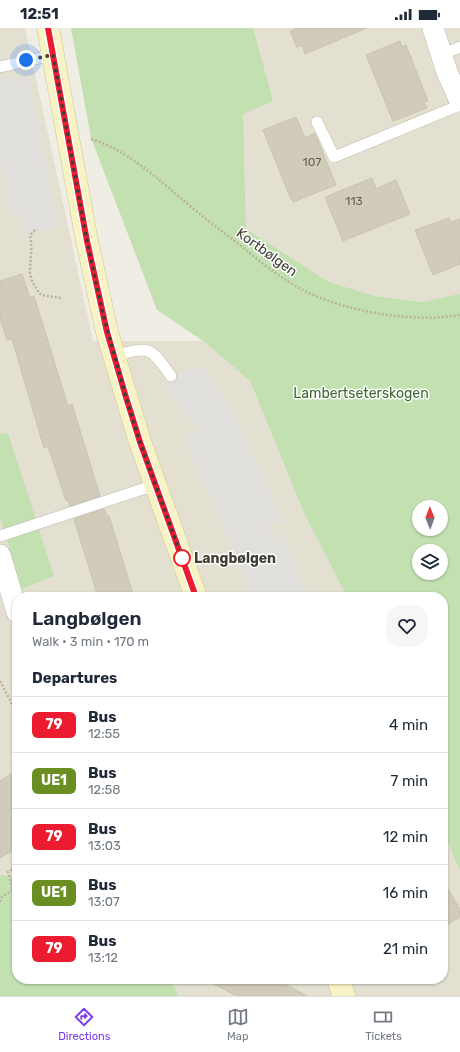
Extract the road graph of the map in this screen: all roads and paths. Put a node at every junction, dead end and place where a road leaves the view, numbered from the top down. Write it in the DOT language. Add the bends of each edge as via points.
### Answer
graph roads {
  1 [pos="48,28"];
  2 [pos="433,28"];
  3 [pos="460,47"];
  4 [pos="53,55"];
  5 [pos="441,55"];
  6 [pos="0,66"];
  7 [pos="460,101"];
  8 [pos="460,105"];
  9 [pos="317,122"];
  10 [pos="88,138"];
  11 [pos="35,230"];
  12 [pos="61,298"];
  13 [pos="460,315"];
  14 [pos="114,356"];
  15 [pos="171,376"];
  16 [pos="156,485"];
  17 [pos="0,536"];
  18 [pos="0,555"];
  19 [pos="194,592"];
  20 [pos="12,595"];
  21 [pos="0,681"];
  22 [pos="12,706"];
  23 [pos="12,870"];
  24 [pos="12,886"];
  25 [pos="12,891"];
  26 [pos="0,902"];
  27 [pos="340,984"];
  28 [pos="344,996"];
  1 -- 4 [label="street"];
  2 -- 5 [label="street"];
  3 -- 5 [label="lane"];
  4 -- 6 [label="lane"];
  4 -- 14 [label="street" via="87,241"];
  5 -- 7 [label="street"];
  8 -- 9 [label="lane" via="334,157"];
  10 -- 13 [label="path, Kortbølgen" via="106,143 134,159 252,256 301,289 320,298 394,316 426,318"];
  11 -- 12 [label="path" via="30,235 30,272 33,283 41,296"];
  14 -- 15 [label="lane" via="139,349 148,351 158,358"];
  14 -- 16 [label="street"];
  16 -- 17 [label="lane"];
  16 -- 19 [label="street"];
  18 -- 20 [label="street"];
  21 -- 22 [label="path"];
  23 -- 24 [label="path" via="8,872"];
  25 -- 26 [label="path" via="2,897"];
  27 -- 28 [label="street"];
}
